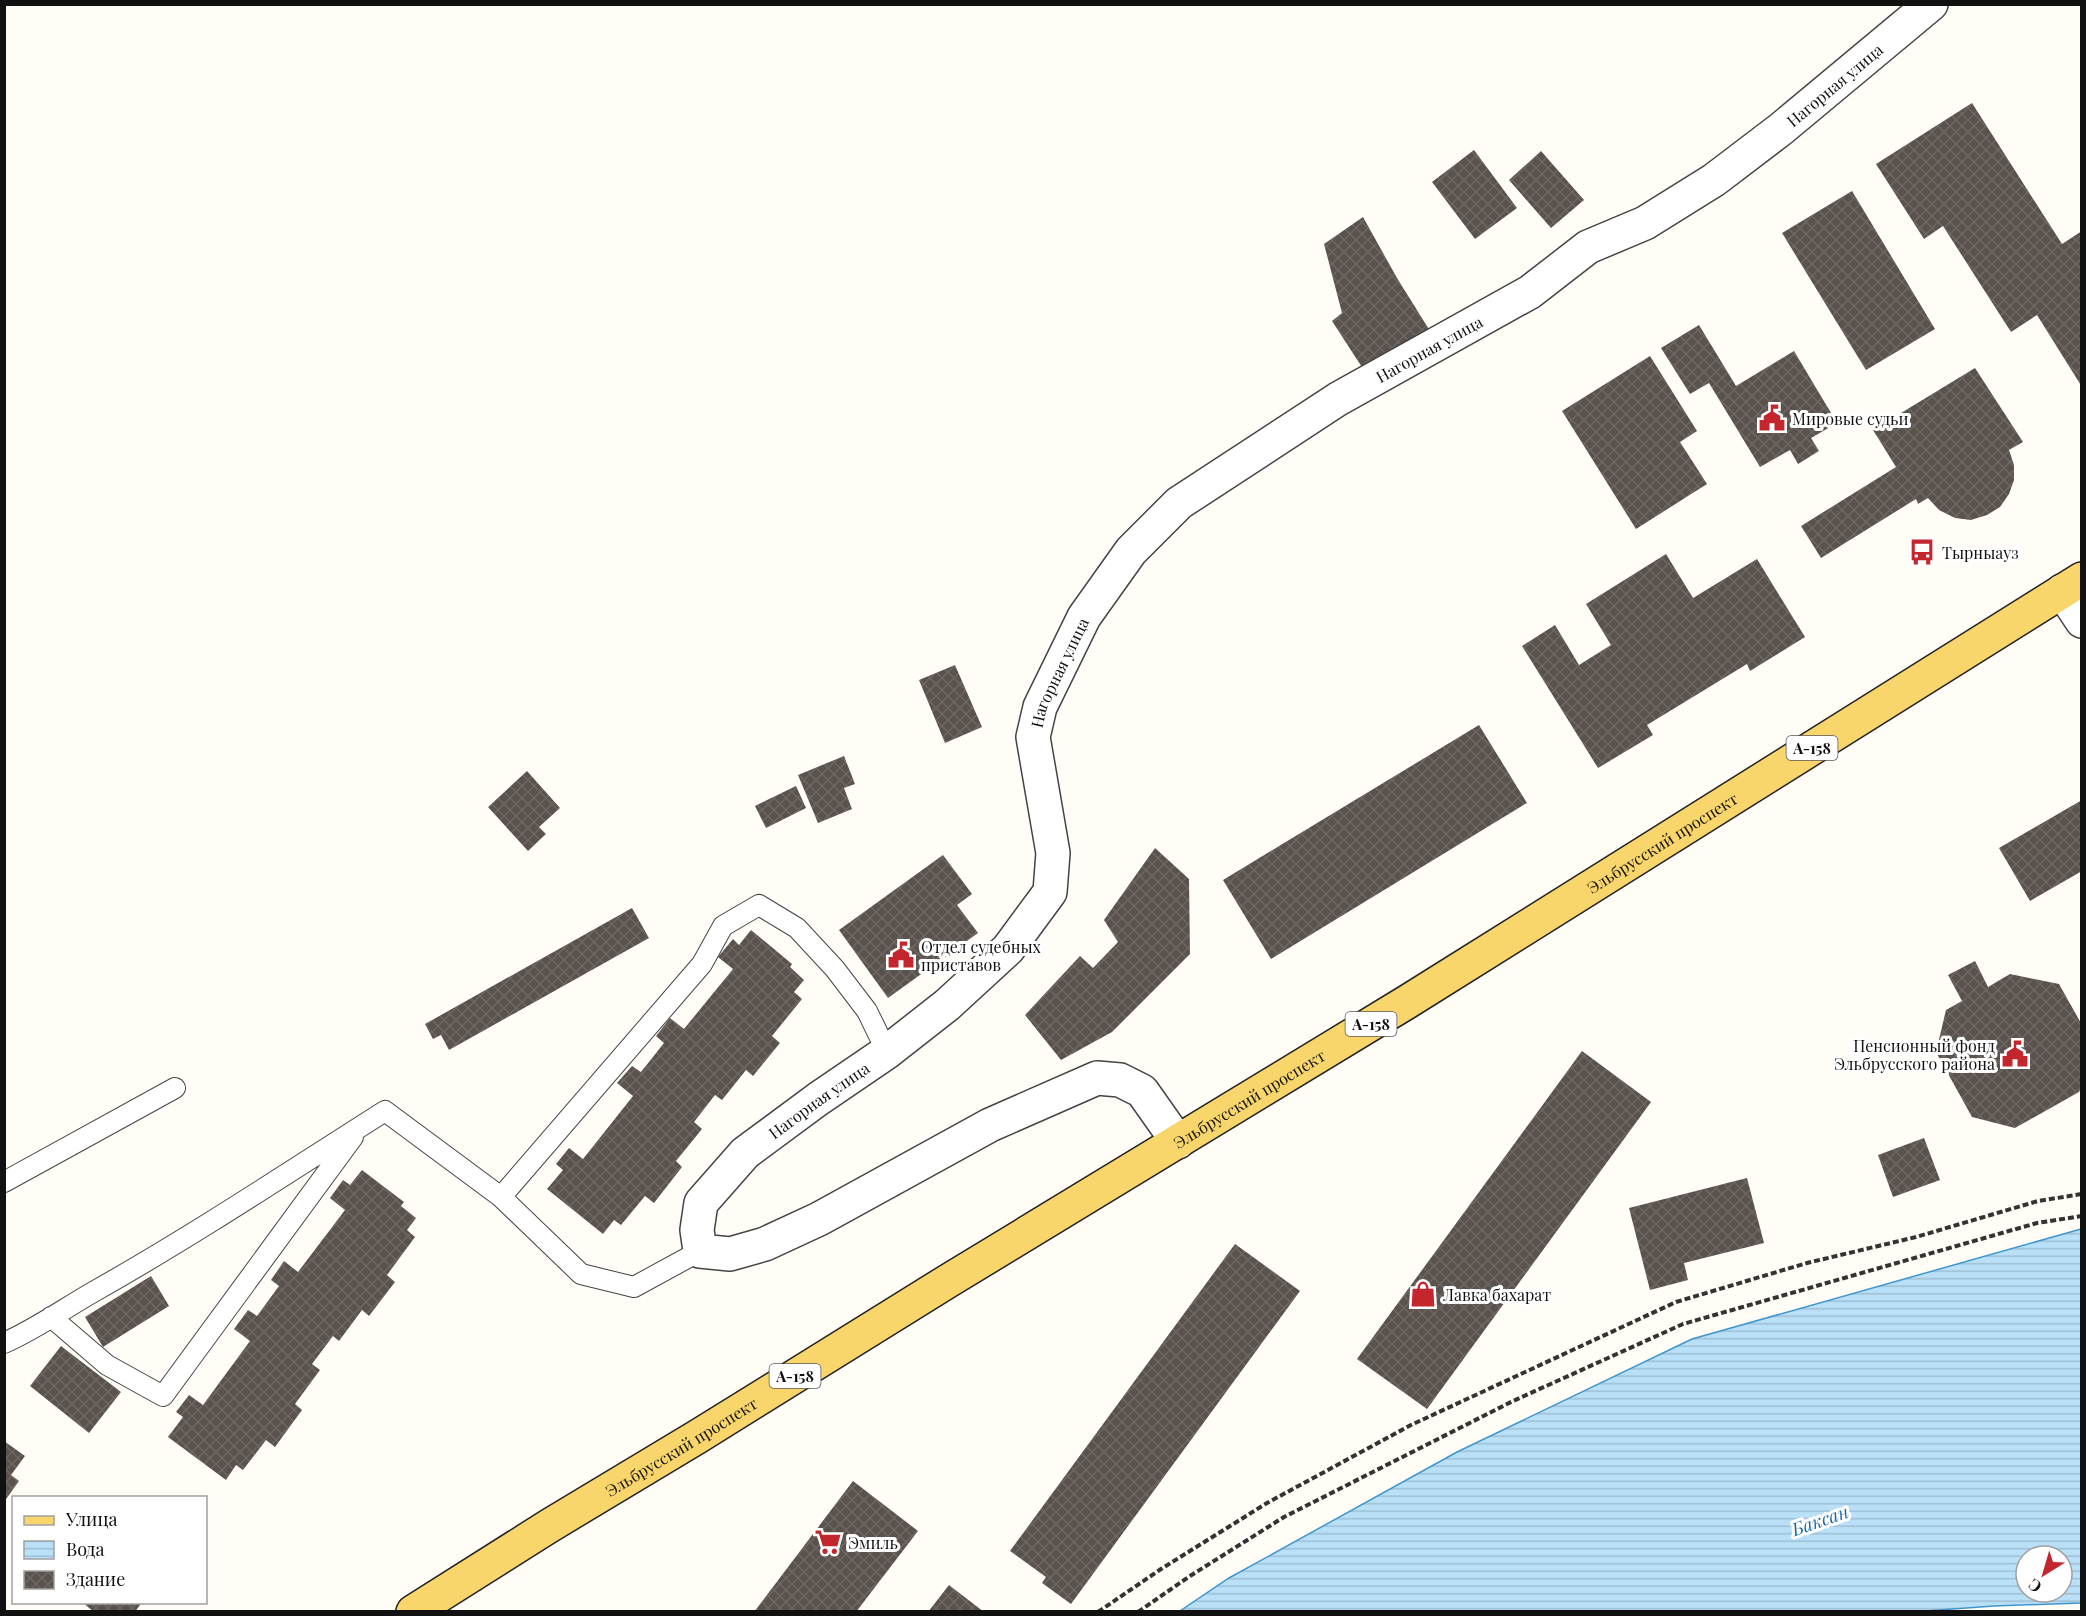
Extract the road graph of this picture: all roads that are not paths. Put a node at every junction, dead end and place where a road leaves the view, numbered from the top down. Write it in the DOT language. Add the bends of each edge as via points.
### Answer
graph roads {
  1 [pos="1931,4"];
  2 [pos="2072,585"];
  3 [pos="2082,621"];
  4 [pos="887,1052"];
  5 [pos="175,1088"];
  6 [pos="360,1127"];
  7 [pos="1178,1142"];
  8 [pos="4,1182"];
  9 [pos="501,1197"];
  10 [pos="700,1251"];
  11 [pos="51,1317"];
  12 [pos="4,1343"];
  13 [pos="413,1611"];
  1 -- 4 [label="street, Нагорная улица" via="1714,180 1645,223 1588,247 1530,292 1338,399 1179,503 1131,551 1084,617 1040,707 1033,737 1053,853 1050,892 1008,949 947,1005"];
  2 -- 3 [label="street"];
  2 -- 7 [label="main road, Эльбрусский проспект / А-158"];
  4 -- 9 [label="lane" via="867,1011 835,969 797,927 759,905 723,926 702,964"];
  4 -- 10 [label="street, Нагорная улица" via="745,1153 701,1203 697,1230"];
  5 -- 8 [label="lane"];
  6 -- 9 [label="lane" via="385,1111"];
  6 -- 11 [label="lane" via="156,1257"];
  6 -- 11 [label="lane" via="163,1396 107,1365"];
  7 -- 10 [label="street" via="1142,1091 1120,1080 1097,1078 990,1125 819,1219 765,1244 730,1254"];
  7 -- 13 [label="main road, Эльбрусский проспект / А-158"];
  9 -- 10 [label="lane" via="580,1274 633,1287"];
  11 -- 12 [label="lane"];
}
